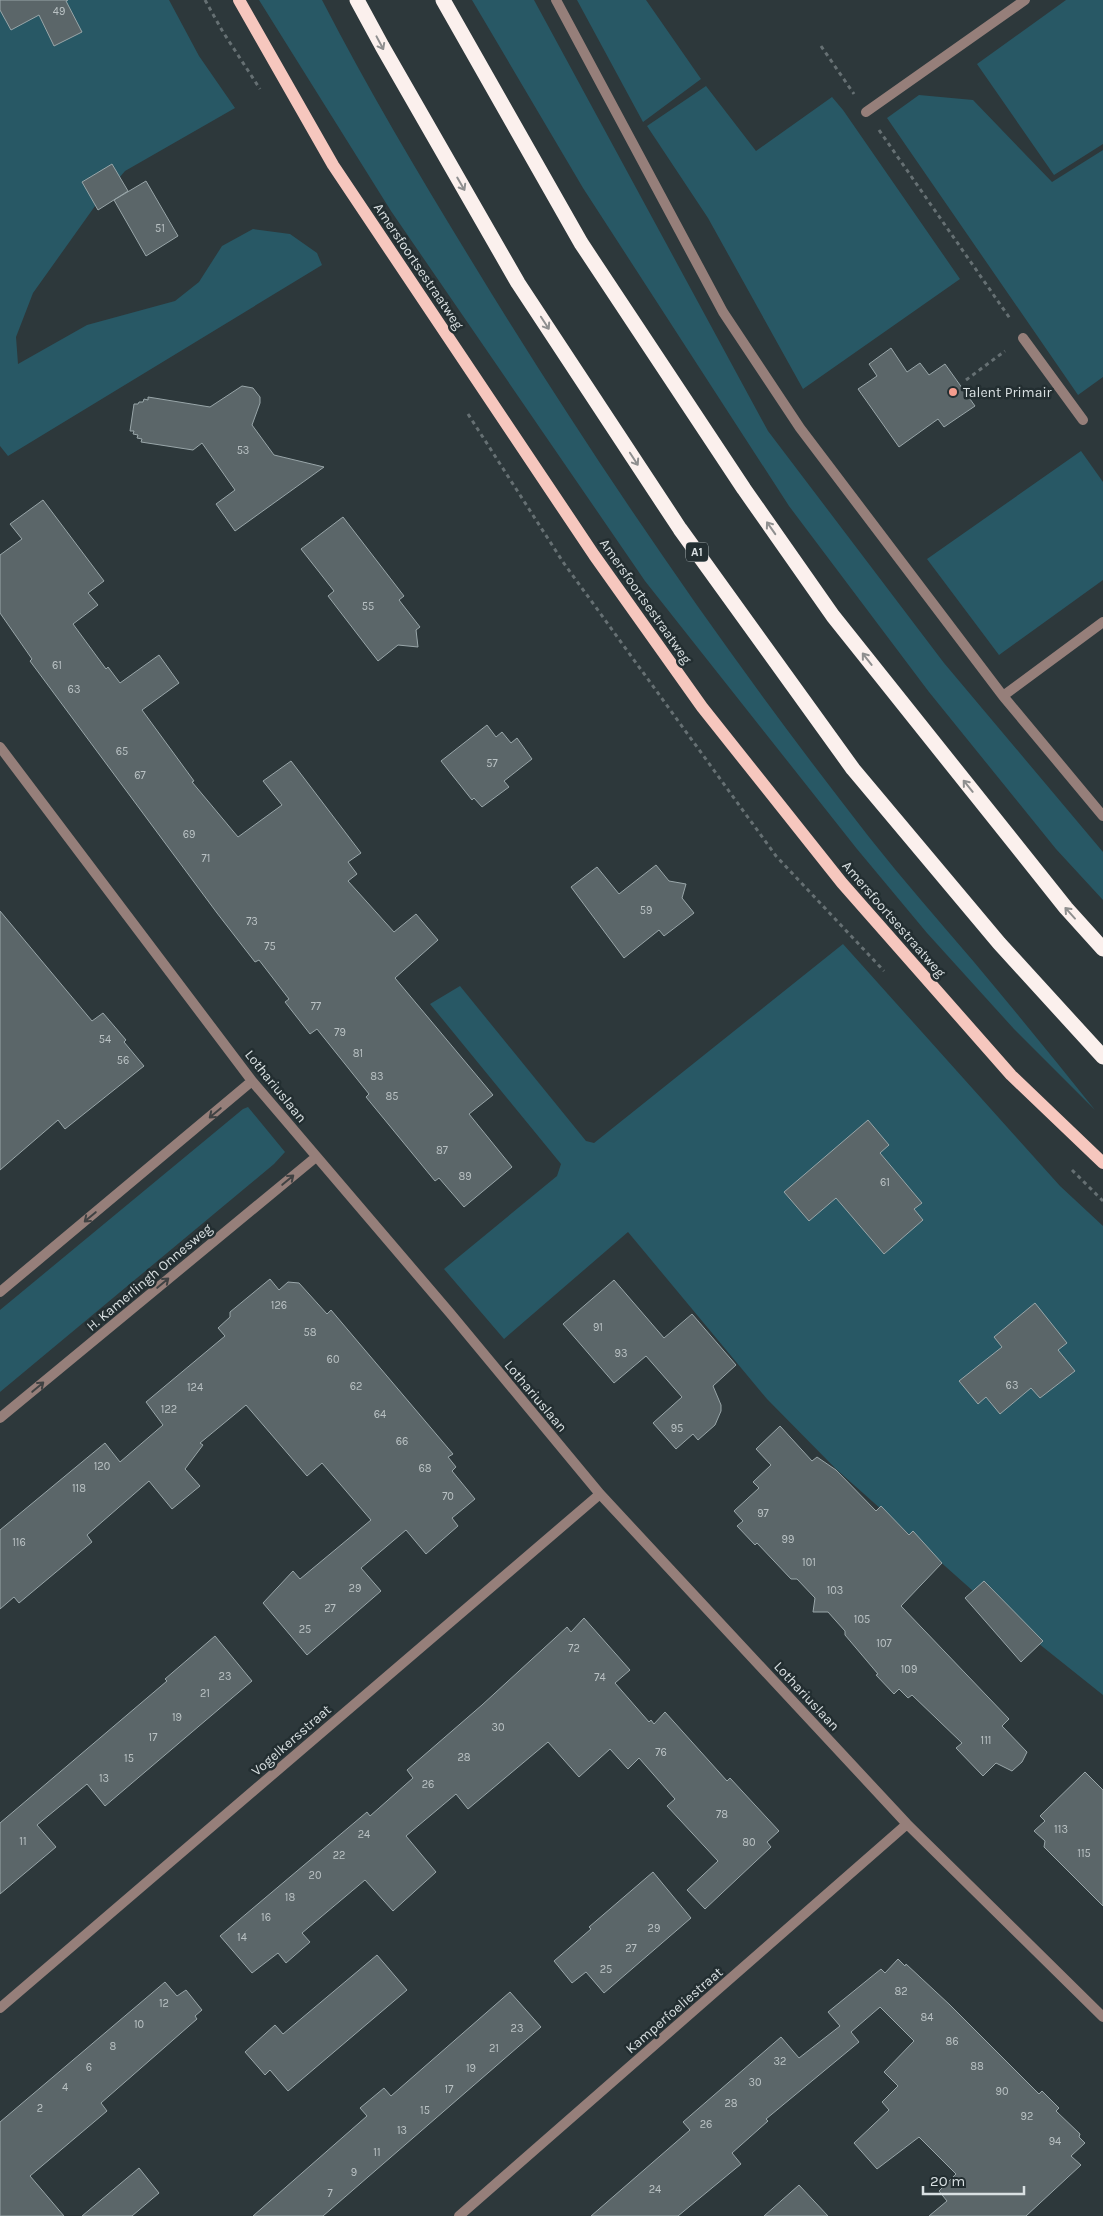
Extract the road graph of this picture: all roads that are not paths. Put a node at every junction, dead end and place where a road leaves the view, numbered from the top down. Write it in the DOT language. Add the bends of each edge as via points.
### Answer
graph roads {
  1 [pos="239,0"];
  2 [pos="357,0"];
  3 [pos="443,0"];
  4 [pos="556,0"];
  5 [pos="1025,0"];
  6 [pos="866,112"];
  7 [pos="1023,338"];
  8 [pos="1083,420"];
  9 [pos="1103,622"];
  10 [pos="1002,696"];
  11 [pos="1,752"];
  12 [pos="1103,816"];
  13 [pos="1103,949"];
  14 [pos="1103,1057"];
  15 [pos="252,1081"];
  16 [pos="316,1157"];
  17 [pos="1103,1163"];
  18 [pos="0,1292"];
  19 [pos="0,1418"];
  20 [pos="600,1494"];
  21 [pos="907,1824"];
  22 [pos="0,2008"];
  23 [pos="1103,2017"];
  24 [pos="459,2216"];
  1 -- 17 [label="main road, Amersfoortsestraatweg" via="333,165 594,555 702,707 842,884 1011,1075"];
  2 -- 14 [label="highway, A1, one-way" via="518,283 680,529 854,769 999,943"];
  13 -- 3 [label="highway, one-way" via="1066,908 833,616 744,489 581,243"];
  4 -- 10 [label="street" via="722,312 800,428"];
  5 -- 6 [label="street"];
  7 -- 8 [label="street"];
  9 -- 10 [label="street"];
  10 -- 12 [label="street"];
  11 -- 15 [label="street, Lothariuslaan"];
  15 -- 16 [label="street, Lothariuslaan"];
  15 -- 18 [label="street, one-way"];
  19 -- 16 [label="street, H. Kamerlingh Onnesweg, one-way"];
  16 -- 20 [label="street, Lothariuslaan"];
  20 -- 21 [label="street, Lothariuslaan"];
  20 -- 22 [label="street, Vogelkersstraat"];
  21 -- 23 [label="street, Lothariuslaan"];
  21 -- 24 [label="street, Kamperfoeliestraat"];
}
